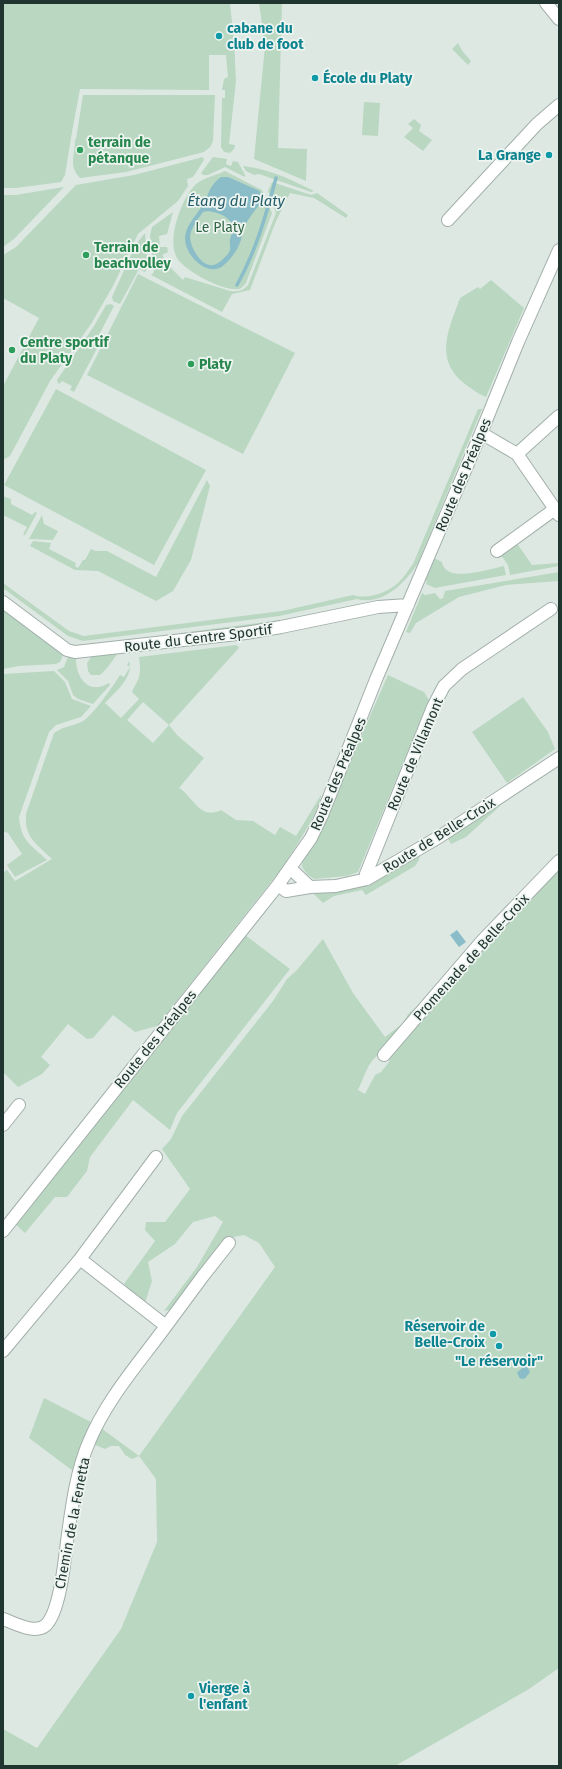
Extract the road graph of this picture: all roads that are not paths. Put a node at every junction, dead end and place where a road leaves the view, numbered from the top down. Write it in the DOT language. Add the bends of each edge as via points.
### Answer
graph roads {
  1 [pos="546,3"];
  2 [pos="559,19"];
  3 [pos="559,105"];
  4 [pos="448,220"];
  5 [pos="559,250"];
  6 [pos="559,416"];
  7 [pos="482,433"];
  8 [pos="517,454"];
  9 [pos="557,512"];
  10 [pos="497,551"];
  11 [pos="3,602"];
  12 [pos="408,605"];
  13 [pos="551,609"];
  14 [pos="559,758"];
  15 [pos="559,861"];
  16 [pos="291,869"];
  17 [pos="367,879"];
  18 [pos="278,885"];
  19 [pos="307,887"];
  20 [pos="384,1055"];
  21 [pos="19,1105"];
  22 [pos="3,1125"];
  23 [pos="156,1157"];
  24 [pos="3,1231"];
  25 [pos="229,1243"];
  26 [pos="80,1259"];
  27 [pos="166,1326"];
  28 [pos="3,1351"];
  29 [pos="3,1619"];
  1 -- 2 [label="street"];
  3 -- 4 [label="street" via="532,129"];
  5 -- 7 [label="street, Route des Préalpes" via="518,342"];
  6 -- 8 [label="street"];
  7 -- 8 [label="street"];
  7 -- 12 [label="street, Route des Préalpes"];
  8 -- 9 [label="street"];
  9 -- 10 [label="street"];
  11 -- 12 [label="street, Route du Centre Sportif" via="67,650 76,652 246,633 378,607"];
  12 -- 16 [label="street, Route des Préalpes" via="322,815"];
  13 -- 17 [label="street, Route de Villamont" via="462,669 444,686 366,874"];
  14 -- 17 [label="street, Route de Belle-Croix" via="439,837"];
  15 -- 20 [label="street, Promenade de Belle-Croix" via="482,941"];
  16 -- 18 [label="street, Route des Préalpes"];
  16 -- 19 [label="street" via="306,881"];
  17 -- 19 [label="street, Route de Belle-Croix" via="336,886"];
  18 -- 19 [label="street, Route de Belle-Croix" via="286,891"];
  18 -- 24 [label="street, Route des Préalpes"];
  21 -- 22 [label="street"];
  23 -- 26 [label="street"];
  25 -- 27 [label="street, Chemin de la Fenetta"];
  26 -- 27 [label="street"];
  26 -- 28 [label="street"];
  27 -- 29 [label="street, Chemin de la Fenetta" via="113,1399 89,1441 70,1522 62,1579 46,1624 40,1629 31,1628"];
}
